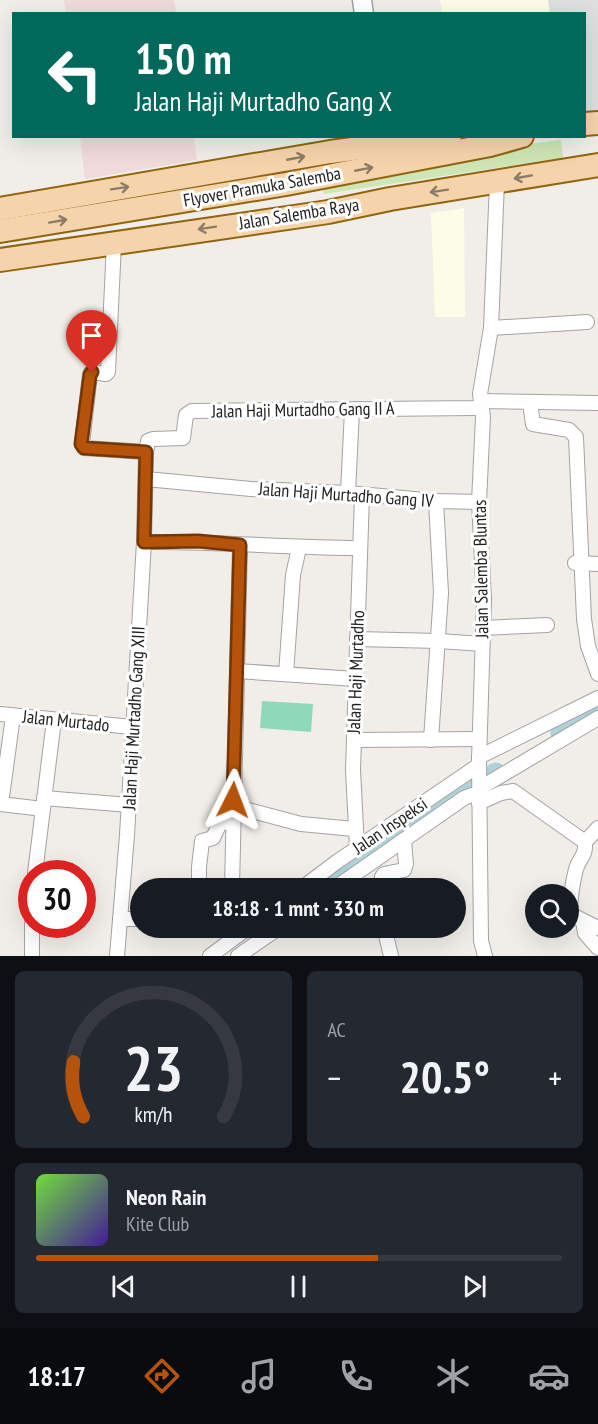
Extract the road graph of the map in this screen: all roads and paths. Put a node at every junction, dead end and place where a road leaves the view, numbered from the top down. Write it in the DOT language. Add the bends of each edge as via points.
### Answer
graph roads {
  1 [pos="427,138"];
  2 [pos="515,138"];
  3 [pos="382,142"];
  4 [pos="598,165"];
  5 [pos="496,182"];
  6 [pos="0,209"];
  7 [pos="0,231"];
  8 [pos="114,243"];
  9 [pos="0,250"];
  10 [pos="28,256"];
  11 [pos="0,260"];
  12 [pos="587,322"];
  13 [pos="491,328"];
  14 [pos="530,402"];
  15 [pos="598,403"];
  16 [pos="482,404"];
  17 [pos="352,410"];
  18 [pos="146,452"];
  19 [pos="146,479"];
  20 [pos="348,493"];
  21 [pos="362,495"];
  22 [pos="436,501"];
  23 [pos="479,502"];
  24 [pos="144,542"];
  25 [pos="240,545"];
  26 [pos="299,548"];
  27 [pos="360,548"];
  28 [pos="579,564"];
  29 [pos="598,564"];
  30 [pos="547,625"];
  31 [pos="483,628"];
  32 [pos="357,639"];
  33 [pos="439,640"];
  34 [pos="482,644"];
  35 [pos="237,671"];
  36 [pos="286,674"];
  37 [pos="598,674"];
  38 [pos="356,679"];
  39 [pos="598,698"];
  40 [pos="7,715"];
  41 [pos="598,718"];
  42 [pos="54,720"];
  43 [pos="132,727"];
  44 [pos="479,739"];
  45 [pos="354,740"];
  46 [pos="431,740"];
  47 [pos="479,780"];
  48 [pos="44,803"];
  49 [pos="0,804"];
  50 [pos="129,805"];
  51 [pos="233,806"];
  52 [pos="232,822"];
  53 [pos="598,828"];
  54 [pos="354,829"];
  55 [pos="404,840"];
  56 [pos="585,842"];
  57 [pos="357,848"];
  58 [pos="37,860"];
  59 [pos="199,878"];
  60 [pos="232,878"];
  61 [pos="316,878"];
  62 [pos="349,878"];
  63 [pos="382,878"];
  64 [pos="572,884"];
  65 [pos="579,918"];
  66 [pos="120,919"];
  67 [pos="130,919"];
  68 [pos="584,921"];
  69 [pos="598,928"];
  70 [pos="32,938"];
  71 [pos="227,938"];
  72 [pos="264,938"];
  73 [pos="387,938"];
  74 [pos="598,948"];
  75 [pos="32,956"];
  76 [pos="117,956"];
  77 [pos="210,956"];
  78 [pos="238,956"];
  79 [pos="392,956"];
  80 [pos="485,956"];
  1 -- 3 [label="main road"];
  7 -- 2 [label="main road, Flyover Pramuka Salemba, one-way" via="286,184"];
  6 -- 3 [label="main road, one-way"];
  4 -- 5 [label="main road, Jalan Salemba Raya, one-way"];
  5 -- 8 [label="main road, Jalan Salemba Raya, one-way" via="328,212"];
  5 -- 13 [label="street, Jalan Salemba Bluntas"];
  8 -- 10 [label="main road, Jalan Salemba Raya"];
  8 -- 18 [label="street" via="108,372 90,374 81,444 84,448"];
  9 -- 10 [label="main road"];
  10 -- 11 [label="main road, Jalan Salemba Raya"];
  12 -- 13 [label="street"];
  13 -- 16 [label="street, Jalan Salemba Bluntas"];
  14 -- 15 [label="street, Jalan Haji Murtadho Gang II A"];
  14 -- 16 [label="street, Jalan Haji Murtadho Gang II A"];
  14 -- 28 [label="street" via="533,424 569,430 576,437"];
  16 -- 17 [label="street, Jalan Haji Murtadho Gang II A" via="474,408"];
  16 -- 23 [label="street, Jalan Salemba Bluntas"];
  17 -- 18 [label="street, Jalan Haji Murtadho Gang II A" via="192,411 186,415 183,438 151,439"];
  17 -- 20 [label="street"];
  18 -- 19 [label="street"];
  19 -- 20 [label="street, Jalan Haji Murtadho Gang IV"];
  19 -- 24 [label="street, Jalan Haji Murtadho Gang XIII"];
  20 -- 21 [label="street, Jalan Haji Murtadho Gang IV"];
  21 -- 22 [label="street, Jalan Haji Murtadho Gang IV"];
  21 -- 27 [label="street, Jalan Haji Murtadho"];
  22 -- 23 [label="street, Jalan Haji Murtadho Gang IV"];
  22 -- 33 [label="street" via="441,593"];
  23 -- 31 [label="street, Jalan Salemba Bluntas"];
  24 -- 25 [label="street"];
  24 -- 43 [label="street, Jalan Haji Murtadho Gang XIII"];
  25 -- 26 [label="street"];
  25 -- 35 [label="street"];
  26 -- 27 [label="street"];
  26 -- 36 [label="street" via="293,575"];
  27 -- 32 [label="street, Jalan Haji Murtadho"];
  28 -- 29 [label="street"];
  28 -- 37 [label="street" via="588,646"];
  30 -- 31 [label="street"];
  31 -- 34 [label="street, Jalan Salemba Bluntas"];
  32 -- 33 [label="street"];
  32 -- 38 [label="street, Jalan Haji Murtadho"];
  33 -- 34 [label="street"];
  33 -- 46 [label="street"];
  34 -- 44 [label="street, Jalan Salemba Bluntas"];
  35 -- 36 [label="street"];
  35 -- 51 [label="street"];
  36 -- 38 [label="street"];
  38 -- 45 [label="street, Jalan Haji Murtadho"];
  39 -- 47 [label="street"];
  40 -- 42 [label="street, Jalan Murtado"];
  40 -- 49 [label="street"];
  41 -- 47 [label="street"];
  42 -- 43 [label="street, Jalan Murtado"];
  42 -- 48 [label="street"];
  43 -- 50 [label="street, Jalan Haji Murtadho Gang XIII"];
  44 -- 46 [label="street"];
  44 -- 47 [label="street, Jalan Salemba Bluntas"];
  45 -- 46 [label="street"];
  45 -- 54 [label="street, Jalan Haji Murtadho"];
  47 -- 55 [label="street" via="472,795"];
  47 -- 56 [label="street" via="501,793 513,791"];
  47 -- 57 [label="street, Jalan Inspeksi"];
  47 -- 80 [label="street, Jalan Salemba Bluntas" via="481,941"];
  48 -- 49 [label="street"];
  48 -- 50 [label="street"];
  48 -- 58 [label="street"];
  50 -- 66 [label="street, Jalan Haji Murtadho Gang XIII"];
  51 -- 52 [label="street"];
  51 -- 54 [label="street" via="301,824"];
  52 -- 59 [label="street" via="220,823 213,838 202,841"];
  52 -- 60 [label="street"];
  53 -- 56 [label="street"];
  54 -- 57 [label="street, Jalan Haji Murtadho"];
  55 -- 62 [label="street"];
  55 -- 63 [label="street" via="404,870 384,874"];
  56 -- 64 [label="street" via="586,852"];
  57 -- 61 [label="street, Jalan Inspeksi"];
  65 -- 68 [label="street"];
  66 -- 67 [label="street"];
  66 -- 76 [label="street, Jalan Haji Murtadho Gang XIII"];
  68 -- 69 [label="street"];
  68 -- 74 [label="street" via="585,933"];
  70 -- 75 [label="street"];
  71 -- 77 [label="street"];
  72 -- 78 [label="street"];
  73 -- 79 [label="street"];
}
